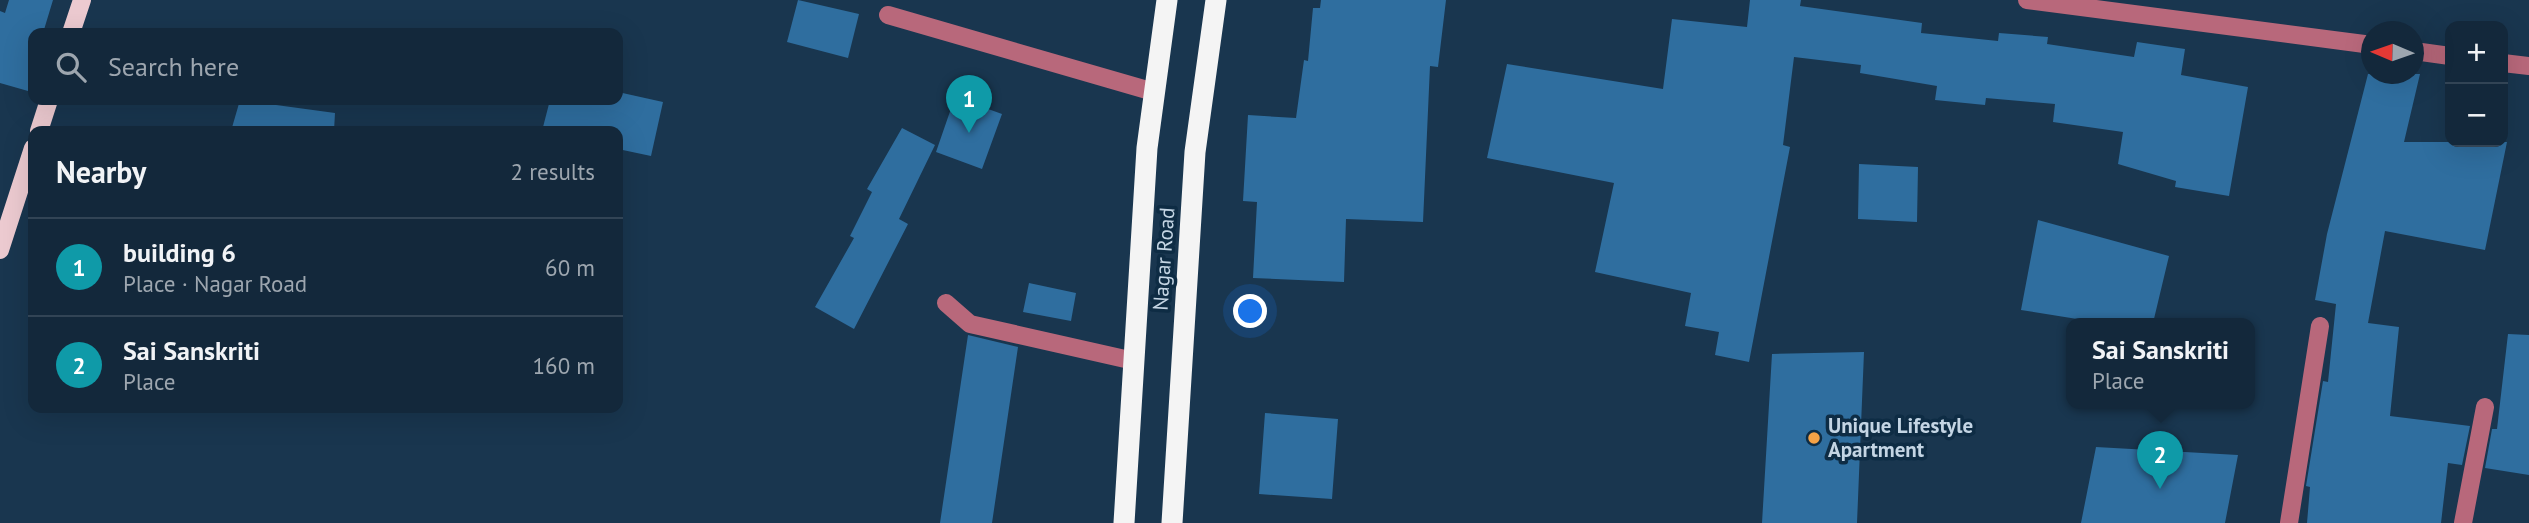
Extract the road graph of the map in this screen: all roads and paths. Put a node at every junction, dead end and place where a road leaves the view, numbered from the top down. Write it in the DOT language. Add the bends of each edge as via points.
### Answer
graph roads {
  1 [pos="82,0"];
  2 [pos="1167,0"];
  3 [pos="1216,0"];
  4 [pos="2027,0"];
  5 [pos="2118,6"];
  6 [pos="888,15"];
  7 [pos="73,28"];
  8 [pos="2361,43"];
  9 [pos="2424,52"];
  10 [pos="2445,55"];
  11 [pos="2508,64"];
  12 [pos="2529,66"];
  13 [pos="1154,92"];
  14 [pos="47,105"];
  15 [pos="41,126"];
  16 [pos="28,163"];
  17 [pos="0,250"];
  18 [pos="946,303"];
  19 [pos="2320,326"];
  20 [pos="1134,361"];
  21 [pos="2485,407"];
  22 [pos="1124,523"];
  23 [pos="1172,523"];
  24 [pos="2288,523"];
  25 [pos="2463,523"];
  1 -- 7 [label="main road"];
  2 -- 13 [label="highway, Nagar Road"];
  3 -- 23 [label="highway, Nagar Road" via="1195,152"];
  4 -- 5 [label="street"];
  5 -- 8 [label="street"];
  6 -- 13 [label="street"];
  9 -- 10 [label="street"];
  11 -- 12 [label="street"];
  13 -- 20 [label="highway, Nagar Road"];
  14 -- 15 [label="main road"];
  16 -- 17 [label="main road"];
  18 -- 20 [label="street" via="971,324"];
  19 -- 24 [label="street"];
  20 -- 22 [label="highway, Nagar Road"];
  21 -- 25 [label="street"];
}
